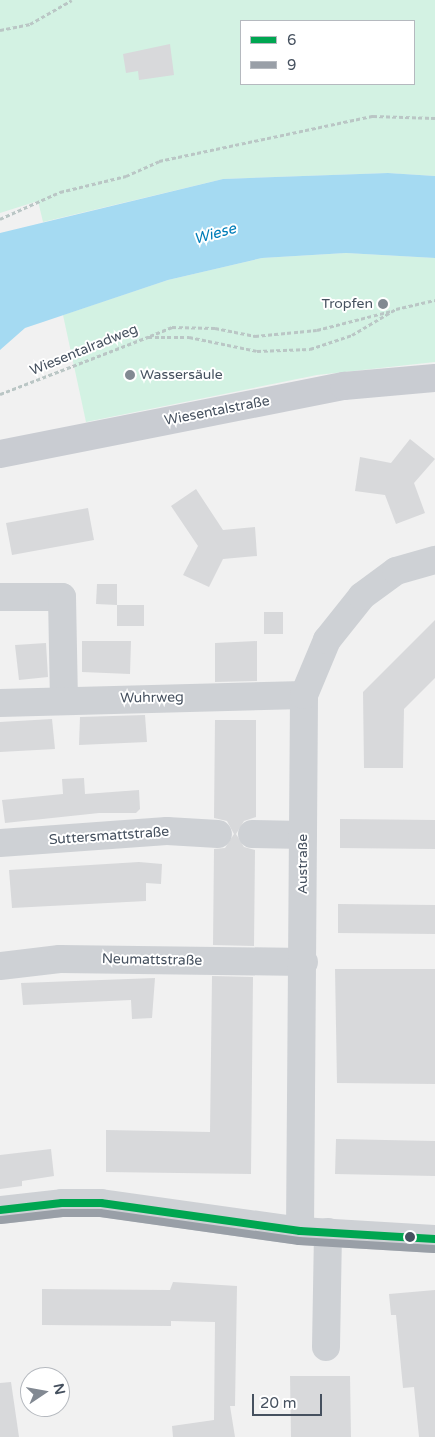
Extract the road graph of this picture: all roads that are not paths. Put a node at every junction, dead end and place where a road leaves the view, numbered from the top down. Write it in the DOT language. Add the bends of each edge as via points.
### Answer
graph roads {
  1 [pos="435,378"];
  2 [pos="0,454"];
  3 [pos="435,560"];
  4 [pos="0,597"];
  5 [pos="304,695"];
  6 [pos="64,700"];
  7 [pos="0,703"];
  8 [pos="218,834"];
  9 [pos="252,834"];
  10 [pos="303,835"];
  11 [pos="0,843"];
  12 [pos="304,962"];
  13 [pos="0,966"];
  14 [pos="0,1210"];
  15 [pos="300,1230"];
  16 [pos="328,1232"];
  17 [pos="435,1239"];
  18 [pos="326,1347"];
  1 -- 2 [label="main road, Wiesentalstraße" via="344,386"];
  3 -- 5 [label="street, Austraße" via="396,571 362,596 327,640"];
  4 -- 6 [label="street" via="62,596"];
  5 -- 6 [label="street, Wuhrweg"];
  5 -- 10 [label="street, Austraße"];
  6 -- 7 [label="street, Wuhrweg"];
  8 -- 11 [label="street, Suttersmattstraße" via="167,831"];
  9 -- 10 [label="street"];
  10 -- 12 [label="street, Austraße"];
  12 -- 13 [label="street, Neumattstraße" via="60,959"];
  12 -- 15 [label="street, Austraße"];
  14 -- 15 [label="street" via="62,1203 101,1203"];
  15 -- 16 [label="street"];
  16 -- 17 [label="street"];
  16 -- 18 [label="street"];
}
